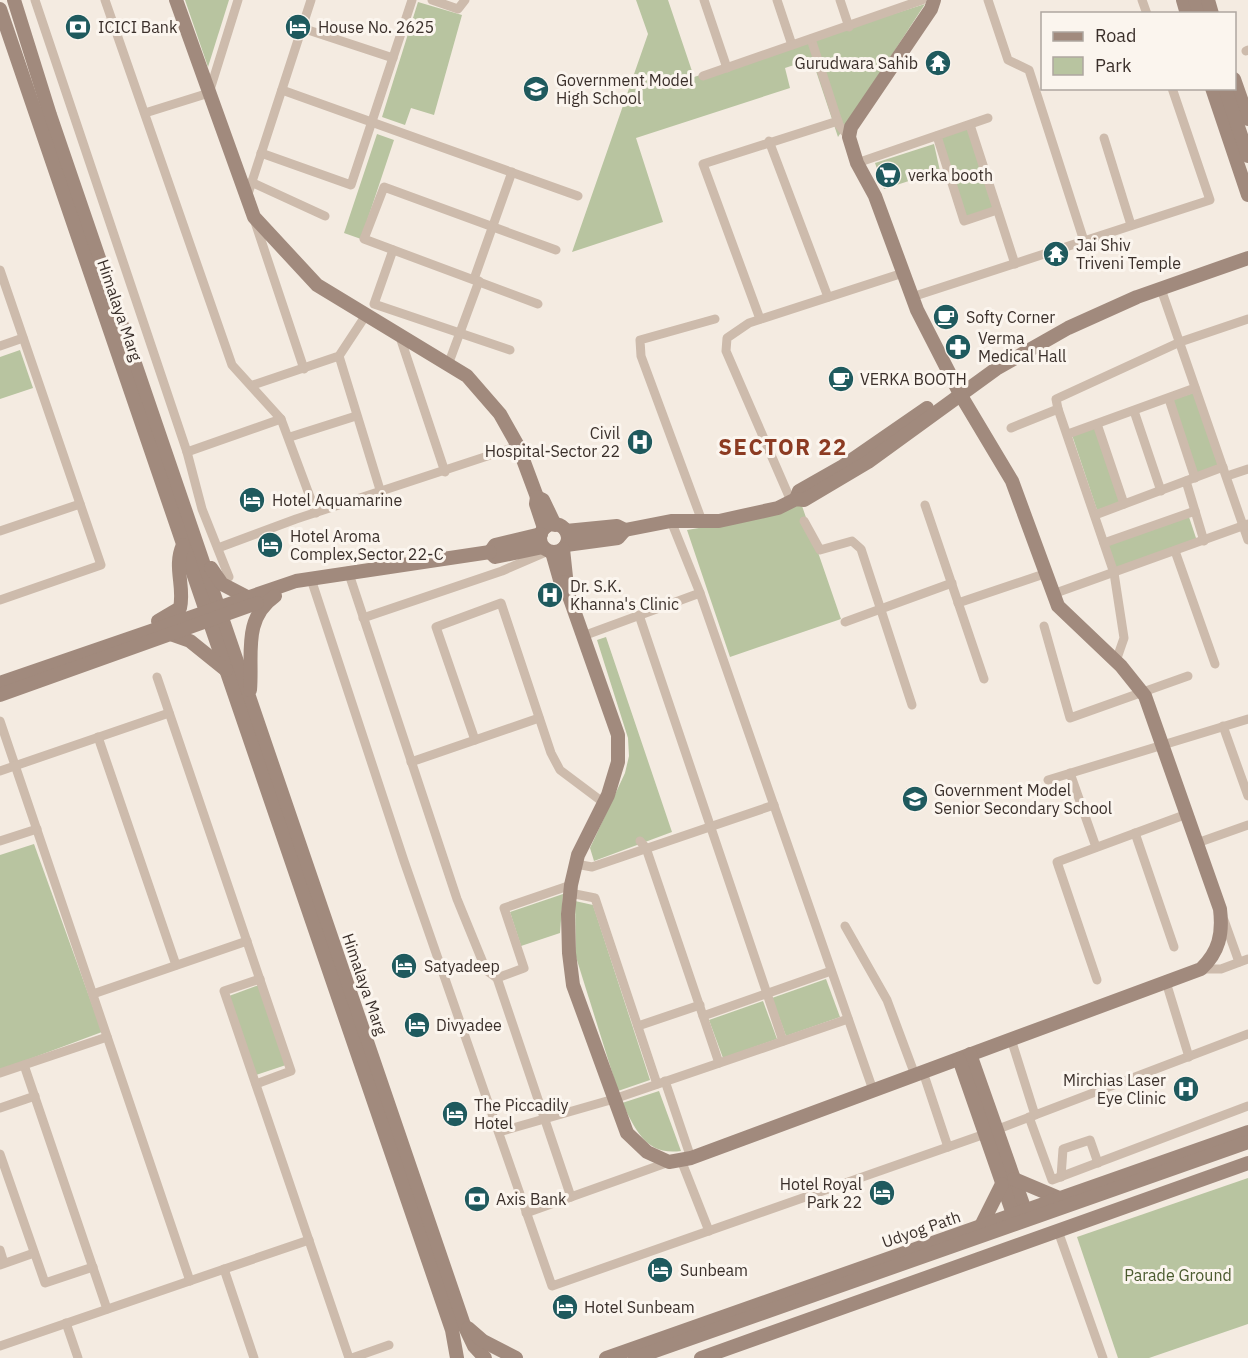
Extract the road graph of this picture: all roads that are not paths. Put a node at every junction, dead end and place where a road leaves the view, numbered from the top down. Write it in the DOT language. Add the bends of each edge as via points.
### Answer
graph roads {
  1 [pos="14,0"];
  2 [pos="35,0"];
  3 [pos="105,0"];
  4 [pos="176,0"];
  5 [pos="237,0"];
  6 [pos="311,0"];
  7 [pos="412,0"];
  8 [pos="432,0"];
  9 [pos="465,0"];
  10 [pos="704,0"];
  11 [pos="777,0"];
  12 [pos="840,0"];
  13 [pos="922,0"];
  14 [pos="934,0"];
  15 [pos="988,0"];
  16 [pos="0,9"];
  17 [pos="849,27"];
  18 [pos="302,28"];
  19 [pos="811,39"];
  20 [pos="792,45"];
  21 [pos="393,58"];
  22 [pos="727,68"];
  23 [pos="703,76"];
  24 [pos="1236,85"];
  25 [pos="282,90"];
  26 [pos="1173,90"];
  27 [pos="1213,90"];
  28 [pos="1226,90"];
  29 [pos="209,93"];
  30 [pos="145,113"];
  31 [pos="988,118"];
  32 [pos="1248,119"];
  33 [pos="372,122"];
  34 [pos="838,122"];
  35 [pos="970,125"];
  36 [pos="1244,132"];
  37 [pos="937,136"];
  38 [pos="849,137"];
  39 [pos="1104,138"];
  40 [pos="769,141"];
  41 [pos="261,153"];
  42 [pos="1248,156"];
  43 [pos="857,163"];
  44 [pos="512,172"];
  45 [pos="252,183"];
  46 [pos="1248,195"];
  47 [pos="578,196"];
  48 [pos="247,197"];
  49 [pos="998,210"];
  50 [pos="325,216"];
  51 [pos="254,217"];
  52 [pos="1131,225"];
  53 [pos="492,226"];
  54 [pos="1084,241"];
  55 [pos="393,250"];
  56 [pos="556,250"];
  57 [pos="1248,258"];
  58 [pos="1015,264"];
  59 [pos="0,270"];
  60 [pos="903,273"];
  61 [pos="476,280"];
  62 [pos="1161,289"];
  63 [pos="828,297"];
  64 [pos="912,297"];
  65 [pos="538,304"];
  66 [pos="366,315"];
  67 [pos="715,319"];
  68 [pos="1248,319"];
  69 [pos="760,320"];
  70 [pos="460,333"];
  71 [pos="400,337"];
  72 [pos="23,338"];
  73 [pos="1180,342"];
  74 [pos="0,346"];
  75 [pos="510,350"];
  76 [pos="339,357"];
  77 [pos="448,365"];
  78 [pos="304,369"];
  79 [pos="253,385"];
  80 [pos="1196,388"];
  81 [pos="958,390"];
  82 [pos="1169,399"];
  83 [pos="1058,409"];
  84 [pos="1134,411"];
  85 [pos="356,416"];
  86 [pos="281,419"];
  87 [pos="1097,424"];
  88 [pos="1011,428"];
  89 [pos="1068,434"];
  90 [pos="290,437"];
  91 [pos="518,446"];
  92 [pos="187,452"];
  93 [pos="1248,469"];
  94 [pos="445,472"];
  95 [pos="1225,472"];
  96 [pos="1191,480"];
  97 [pos="1161,490"];
  98 [pos="381,493"];
  99 [pos="794,500"];
  100 [pos="80,504"];
  101 [pos="1124,504"];
  102 [pos="925,505"];
  103 [pos="1195,512"];
  104 [pos="316,513"];
  105 [pos="204,514"];
  106 [pos="1095,515"];
  107 [pos="188,519"];
  108 [pos="671,521"];
  109 [pos="702,521"];
  110 [pos="804,522"];
  111 [pos="1246,525"];
  112 [pos="0,531"];
  113 [pos="553,540"];
  114 [pos="1248,540"];
  115 [pos="1204,541"];
  116 [pos="1104,543"];
  117 [pos="183,545"];
  118 [pos="218,548"];
  119 [pos="199,550"];
  120 [pos="1175,551"];
  121 [pos="348,571"];
  122 [pos="1114,573"];
  123 [pos="1044,574"];
  124 [pos="229,577"];
  125 [pos="311,579"];
  126 [pos="952,583"];
  127 [pos="700,593"];
  128 [pos="1053,594"];
  129 [pos="275,596"];
  130 [pos="247,597"];
  131 [pos="0,600"];
  132 [pos="958,603"];
  133 [pos="880,609"];
  134 [pos="214,614"];
  135 [pos="639,615"];
  136 [pos="363,618"];
  137 [pos="845,622"];
  138 [pos="1044,626"];
  139 [pos="146,633"];
  140 [pos="173,635"];
  141 [pos="583,636"];
  142 [pos="1116,661"];
  143 [pos="1215,664"];
  144 [pos="226,670"];
  145 [pos="1188,676"];
  146 [pos="157,677"];
  147 [pos="984,679"];
  148 [pos="0,683"];
  149 [pos="1143,693"];
  150 [pos="0,694"];
  151 [pos="250,699"];
  152 [pos="912,705"];
  153 [pos="169,713"];
  154 [pos="539,718"];
  155 [pos="1248,718"];
  156 [pos="0,721"];
  157 [pos="1223,726"];
  158 [pos="2,735"];
  159 [pos="98,737"];
  160 [pos="475,740"];
  161 [pos="1163,745"];
  162 [pos="411,762"];
  163 [pos="15,766"];
  164 [pos="0,771"];
  165 [pos="1070,773"];
  166 [pos="1048,780"];
  167 [pos="1248,796"];
  168 [pos="604,803"];
  169 [pos="774,805"];
  170 [pos="1187,814"];
  171 [pos="1248,825"];
  172 [pos="710,827"];
  173 [pos="37,829"];
  174 [pos="1135,833"];
  175 [pos="0,841"];
  176 [pos="1197,843"];
  177 [pos="643,845"];
  178 [pos="1096,848"];
  179 [pos="576,864"];
  180 [pos="571,889"];
  181 [pos="1220,909"];
  182 [pos="845,926"];
  183 [pos="247,941"];
  184 [pos="1174,947"];
  185 [pos="1244,961"];
  186 [pos="176,965"];
  187 [pos="1201,969"];
  188 [pos="831,971"];
  189 [pos="497,978"];
  190 [pos="260,979"];
  191 [pos="1097,980"];
  192 [pos="1166,982"];
  193 [pos="93,994"];
  194 [pos="767,994"];
  195 [pos="700,1005"];
  196 [pos="703,1016"];
  197 [pos="848,1019"];
  198 [pos="638,1026"];
  199 [pos="1248,1034"];
  200 [pos="107,1037"];
  201 [pos="1011,1039"];
  202 [pos="783,1041"];
  203 [pos="965,1057"];
  204 [pos="1189,1057"];
  205 [pos="719,1063"];
  206 [pos="24,1065"];
  207 [pos="0,1073"];
  208 [pos="919,1073"];
  209 [pos="661,1083"];
  210 [pos="256,1084"];
  211 [pos="873,1090"];
  212 [pos="35,1096"];
  213 [pos="614,1099"];
  214 [pos="1248,1106"];
  215 [pos="0,1108"];
  216 [pos="1032,1116"];
  217 [pos="545,1120"];
  218 [pos="499,1132"];
  219 [pos="991,1132"];
  220 [pos="1248,1132"];
  221 [pos="1248,1142"];
  222 [pos="948,1147"];
  223 [pos="0,1154"];
  224 [pos="681,1160"];
  225 [pos="1101,1161"];
  226 [pos="1248,1163"];
  227 [pos="1060,1177"];
  228 [pos="1111,1180"];
  229 [pos="1008,1181"];
  230 [pos="571,1197"];
  231 [pos="1059,1198"];
  232 [pos="1019,1212"];
  233 [pos="526,1213"];
  234 [pos="981,1226"];
  235 [pos="709,1231"];
  236 [pos="1059,1231"];
  237 [pos="309,1240"];
  238 [pos="0,1250"];
  239 [pos="34,1253"];
  240 [pos="2,1264"];
  241 [pos="93,1267"];
  242 [pos="224,1269"];
  243 [pos="190,1281"];
  244 [pos="107,1309"];
  245 [pos="66,1323"];
  246 [pos="458,1328"];
  247 [pos="389,1345"];
  248 [pos="0,1346"];
  249 [pos="78,1358"];
  250 [pos="254,1358"];
  251 [pos="351,1358"];
  252 [pos="449,1358"];
  253 [pos="457,1358"];
  254 [pos="485,1358"];
  255 [pos="516,1358"];
  256 [pos="606,1358"];
  257 [pos="635,1358"];
  258 [pos="701,1358"];
  259 [pos="1103,1358"];
  1 -- 107 [label="street, Himalaya Marg"];
  2 -- 92 [label="street"];
  3 -- 30 [label="street"];
  4 -- 29 [label="street"];
  5 -- 29 [label="street"];
  6 -- 18 [label="street"];
  7 -- 21 [label="street"];
  8 -- 9 [label="street" via="458,9"];
  10 -- 22 [label="street"];
  11 -- 20 [label="street"];
  12 -- 17 [label="street"];
  13 -- 17 [label="street"];
  14 -- 38 [label="street" via="863,106 850,127"];
  15 -- 54 [label="street" via="1008,60 1029,70"];
  16 -- 117 [label="street, Himalaya Marg"];
  17 -- 19 [label="street"];
  18 -- 21 [label="street"];
  18 -- 25 [label="street"];
  19 -- 20 [label="street"];
  19 -- 34 [label="street"];
  20 -- 22 [label="street"];
  21 -- 33 [label="street"];
  22 -- 23 [label="street"];
  24 -- 32 [label="street"];
  25 -- 33 [label="street"];
  25 -- 41 [label="street"];
  26 -- 52 [label="street" via="1210,200"];
  27 -- 46 [label="street"];
  28 -- 36 [label="street"];
  29 -- 30 [label="street"];
  29 -- 48 [label="street"];
  30 -- 79 [label="street" via="232,365"];
  31 -- 35 [label="street"];
  33 -- 41 [label="street" via="351,185"];
  33 -- 44 [label="street"];
  34 -- 38 [label="street"];
  34 -- 40 [label="street"];
  35 -- 37 [label="street"];
  35 -- 49 [label="street"];
  36 -- 42 [label="street"];
  37 -- 43 [label="street"];
  37 -- 49 [label="street" via="964,221"];
  38 -- 43 [label="street"];
  39 -- 52 [label="street"];
  40 -- 63 [label="street"];
  40 -- 69 [label="street" via="703,164"];
  41 -- 45 [label="street"];
  43 -- 60 [label="street" via="875,196"];
  44 -- 47 [label="street"];
  44 -- 53 [label="street"];
  45 -- 48 [label="street"];
  45 -- 50 [label="street"];
  48 -- 51 [label="street"];
  49 -- 58 [label="street"];
  51 -- 66 [label="street" via="318,285"];
  51 -- 78 [label="street"];
  52 -- 54 [label="street"];
  53 -- 55 [label="street" via="384,187 364,239"];
  53 -- 56 [label="street"];
  53 -- 61 [label="street"];
  54 -- 58 [label="street"];
  55 -- 61 [label="street"];
  55 -- 70 [label="street" via="374,304"];
  57 -- 62 [label="street"];
  58 -- 64 [label="street"];
  59 -- 72 [label="street"];
  60 -- 63 [label="street"];
  60 -- 64 [label="street"];
  61 -- 65 [label="street"];
  61 -- 70 [label="street"];
  62 -- 73 [label="street"];
  62 -- 81 [label="street" via="1068,328 996,369 989,369"];
  63 -- 69 [label="street"];
  64 -- 81 [label="street"];
  66 -- 71 [label="street"];
  66 -- 76 [label="street"];
  67 -- 109 [label="street" via="640,340 640,356"];
  68 -- 73 [label="street"];
  69 -- 99 [label="street" via="728,338 726,351"];
  70 -- 75 [label="street"];
  70 -- 77 [label="street"];
  71 -- 77 [label="street"];
  71 -- 94 [label="street"];
  72 -- 74 [label="street"];
  72 -- 100 [label="street"];
  73 -- 80 [label="street"];
  73 -- 83 [label="street" via="1056,399"];
  76 -- 78 [label="street"];
  76 -- 85 [label="street"];
  77 -- 91 [label="street" via="474,383 500,414"];
  78 -- 79 [label="street"];
  79 -- 86 [label="street"];
  80 -- 82 [label="street"];
  80 -- 95 [label="street"];
  81 -- 99 [label="street" via="799,491"];
  81 -- 123 [label="street" via="1012,481"];
  82 -- 84 [label="street"];
  82 -- 96 [label="street"];
  83 -- 88 [label="street"];
  83 -- 89 [label="street"];
  84 -- 87 [label="street"];
  84 -- 97 [label="street"];
  85 -- 90 [label="street"];
  85 -- 98 [label="street"];
  86 -- 90 [label="street"];
  86 -- 92 [label="street"];
  87 -- 89 [label="street"];
  87 -- 101 [label="street"];
  89 -- 106 [label="street"];
  90 -- 104 [label="street"];
  91 -- 94 [label="street"];
  91 -- 113 [label="street" via="537,497 536,504"];
  92 -- 105 [label="street"];
  93 -- 95 [label="street"];
  94 -- 98 [label="street"];
  95 -- 96 [label="street"];
  95 -- 111 [label="street"];
  96 -- 97 [label="street"];
  96 -- 103 [label="street"];
  97 -- 101 [label="street"];
  98 -- 104 [label="street"];
  99 -- 109 [label="street" via="778,508"];
  100 -- 112 [label="street"];
  100 -- 131 [label="street" via="101,566"];
  101 -- 106 [label="street"];
  102 -- 126 [label="street"];
  103 -- 115 [label="street"];
  103 -- 116 [label="street"];
  104 -- 118 [label="street"];
  105 -- 107 [label="street"];
  105 -- 118 [label="street"];
  106 -- 116 [label="street"];
  107 -- 119 [label="street, Himalaya Marg"];
  108 -- 109 [label="street"];
  108 -- 113 [label="street" via="625,530 617,526"];
  108 -- 127 [label="street"];
  110 -- 133 [label="street" via="820,550 852,541 861,549"];
  111 -- 114 [label="street"];
  111 -- 115 [label="street"];
  113 -- 121 [label="street" via="495,556 490,552"];
  113 -- 136 [label="street" via="502,571"];
  113 -- 141 [label="street" via="560,579"];
  115 -- 120 [label="street"];
  116 -- 122 [label="street"];
  117 -- 134 [label="street, Himalaya Marg"];
  117 -- 139 [label="street" via="178,557 183,595 180,608"];
  118 -- 124 [label="street"];
  119 -- 130 [label="street" via="222,584"];
  119 -- 134 [label="street, Himalaya Marg"];
  120 -- 122 [label="street"];
  120 -- 143 [label="street"];
  121 -- 125 [label="street"];
  121 -- 136 [label="street"];
  122 -- 128 [label="street"];
  122 -- 142 [label="street" via="1124,638"];
  123 -- 128 [label="street"];
  123 -- 132 [label="street"];
  125 -- 129 [label="street"];
  125 -- 130 [label="street"];
  125 -- 218 [label="street"];
  126 -- 132 [label="street"];
  126 -- 133 [label="street"];
  127 -- 135 [label="street"];
  127 -- 169 [label="street"];
  128 -- 142 [label="street" via="1058,606"];
  129 -- 134 [label="street"];
  129 -- 151 [label="street" via="261,608 252,630"];
  130 -- 134 [label="street"];
  132 -- 147 [label="street"];
  133 -- 137 [label="street"];
  133 -- 152 [label="street"];
  134 -- 139 [label="street"];
  134 -- 140 [label="street"];
  134 -- 144 [label="street, Himalaya Marg"];
  134 -- 151 [label="street, Himalaya Marg"];
  135 -- 141 [label="street"];
  135 -- 172 [label="street"];
  136 -- 162 [label="street"];
  138 -- 149 [label="street" via="1070,718"];
  139 -- 148 [label="street"];
  140 -- 144 [label="street" via="190,641"];
  140 -- 150 [label="street"];
  141 -- 168 [label="street" via="618,735 618,762"];
  142 -- 149 [label="street"];
  144 -- 246 [label="street, Himalaya Marg"];
  145 -- 149 [label="street"];
  146 -- 153 [label="street"];
  149 -- 161 [label="street"];
  151 -- 246 [label="street, Himalaya Marg"];
  153 -- 159 [label="street"];
  153 -- 183 [label="street"];
  154 -- 160 [label="street"];
  154 -- 160 [label="street" via="501,603 436,627"];
  154 -- 168 [label="street" via="560,770"];
  155 -- 157 [label="street"];
  156 -- 158 [label="street"];
  157 -- 161 [label="street"];
  157 -- 167 [label="street"];
  158 -- 163 [label="street"];
  159 -- 163 [label="street"];
  159 -- 186 [label="street"];
  160 -- 162 [label="street"];
  161 -- 165 [label="street"];
  161 -- 170 [label="street"];
  162 -- 189 [label="street" via="457,899 486,970"];
  163 -- 164 [label="street"];
  163 -- 173 [label="street"];
  165 -- 166 [label="street"];
  165 -- 178 [label="street"];
  168 -- 179 [label="street"];
  169 -- 172 [label="street"];
  169 -- 188 [label="street"];
  170 -- 174 [label="street"];
  170 -- 176 [label="street"];
  171 -- 176 [label="street"];
  172 -- 177 [label="street"];
  172 -- 194 [label="street"];
  173 -- 175 [label="street"];
  173 -- 193 [label="street"];
  174 -- 178 [label="street"];
  174 -- 184 [label="street"];
  176 -- 181 [label="street"];
  177 -- 179 [label="street" via="592,867"];
  177 -- 195 [label="street"];
  178 -- 191 [label="street" via="1057,862"];
  179 -- 180 [label="street"];
  180 -- 189 [label="street" via="504,908 524,968"];
  180 -- 198 [label="street" via="596,898"];
  180 -- 213 [label="street" via="569,953 573,985"];
  181 -- 185 [label="street"];
  181 -- 187 [label="street" via="1220,941 1213,957"];
  182 -- 208 [label="street" via="887,1000"];
  183 -- 186 [label="street"];
  183 -- 190 [label="street"];
  185 -- 187 [label="street" via="1221,969"];
  186 -- 193 [label="street"];
  187 -- 192 [label="street"];
  188 -- 194 [label="street"];
  188 -- 197 [label="street"];
  189 -- 217 [label="street"];
  190 -- 210 [label="street" via="291,1071"];
  190 -- 210 [label="street" via="224,991"];
  192 -- 201 [label="street"];
  192 -- 204 [label="street"];
  193 -- 200 [label="street"];
  194 -- 196 [label="street"];
  194 -- 202 [label="street"];
  195 -- 196 [label="street"];
  195 -- 198 [label="street"];
  196 -- 205 [label="street"];
  197 -- 202 [label="street"];
  197 -- 211 [label="street"];
  198 -- 209 [label="street"];
  199 -- 204 [label="street"];
  200 -- 206 [label="street"];
  200 -- 243 [label="street"];
  201 -- 203 [label="street"];
  201 -- 216 [label="street"];
  202 -- 205 [label="street"];
  203 -- 208 [label="street"];
  203 -- 219 [label="street"];
  204 -- 216 [label="street"];
  205 -- 209 [label="street"];
  206 -- 207 [label="street"];
  206 -- 212 [label="street"];
  208 -- 211 [label="street"];
  208 -- 222 [label="street"];
  209 -- 213 [label="street"];
  209 -- 224 [label="street"];
  210 -- 237 [label="street"];
  211 -- 224 [label="street"];
  212 -- 215 [label="street"];
  212 -- 241 [label="street"];
  213 -- 217 [label="street"];
  213 -- 224 [label="street" via="627,1133 647,1152"];
  214 -- 225 [label="street"];
  216 -- 219 [label="street"];
  216 -- 227 [label="street" via="1052,1180"];
  217 -- 218 [label="street"];
  217 -- 230 [label="street"];
  218 -- 233 [label="street"];
  219 -- 222 [label="street"];
  219 -- 229 [label="street"];
  220 -- 228 [label="street, Udyog Path"];
  221 -- 257 [label="street, Udyog Path"];
  222 -- 235 [label="street"];
  223 -- 239 [label="street"];
  224 -- 230 [label="street"];
  224 -- 235 [label="street"];
  225 -- 227 [label="street"];
  225 -- 227 [label="street" via="1090,1140 1063,1149"];
  225 -- 228 [label="street"];
  226 -- 236 [label="street"];
  228 -- 231 [label="street, Udyog Path"];
  229 -- 231 [label="street"];
  229 -- 232 [label="street"];
  229 -- 234 [label="street"];
  230 -- 233 [label="street"];
  231 -- 232 [label="street, Udyog Path"];
  232 -- 234 [label="street, Udyog Path"];
  233 -- 235 [label="street" via="552,1286"];
  234 -- 256 [label="street, Udyog Path"];
  236 -- 258 [label="street"];
  236 -- 259 [label="street"];
  237 -- 242 [label="street"];
  237 -- 251 [label="street"];
  238 -- 240 [label="street"];
  239 -- 240 [label="street"];
  239 -- 241 [label="street" via="45,1283"];
  241 -- 244 [label="street"];
  242 -- 243 [label="street"];
  242 -- 250 [label="street"];
  243 -- 244 [label="street"];
  244 -- 245 [label="street"];
  245 -- 248 [label="street"];
  245 -- 249 [label="street"];
  246 -- 252 [label="street"];
  246 -- 253 [label="street, Himalaya Marg"];
  246 -- 254 [label="street, Himalaya Marg"];
  246 -- 255 [label="street"];
  247 -- 251 [label="street"];
}
